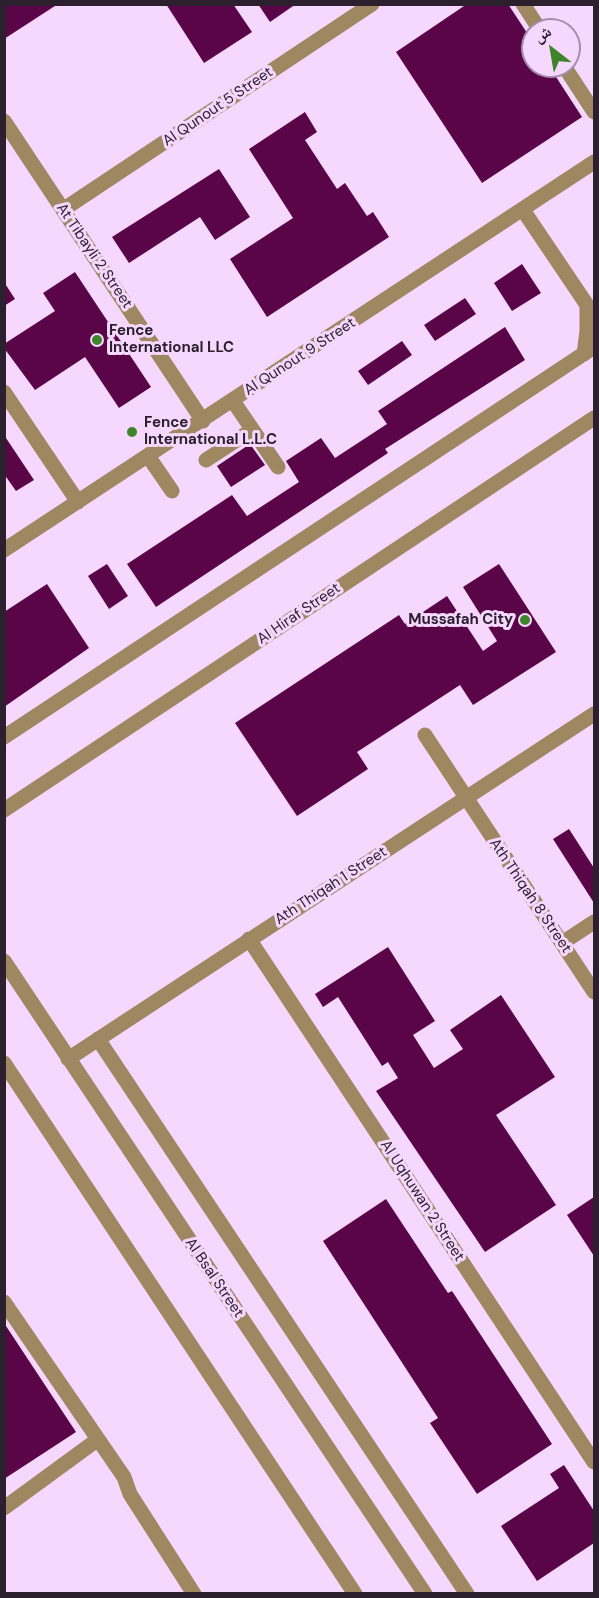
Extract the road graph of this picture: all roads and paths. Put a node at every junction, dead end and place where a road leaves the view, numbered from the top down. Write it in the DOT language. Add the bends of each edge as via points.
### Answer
graph roads {
  1 [pos="372,4"];
  2 [pos="523,4"];
  3 [pos="532,18"];
  4 [pos="572,78"];
  5 [pos="594,112"];
  6 [pos="4,121"];
  7 [pos="594,162"];
  8 [pos="64,209"];
  9 [pos="523,210"];
  10 [pos="591,307"];
  11 [pos="589,351"];
  12 [pos="4,392"];
  13 [pos="232,402"];
  14 [pos="594,418"];
  15 [pos="203,421"];
  16 [pos="252,430"];
  17 [pos="148,456"];
  18 [pos="206,460"];
  19 [pos="278,467"];
  20 [pos="172,491"];
  21 [pos="78,502"];
  22 [pos="4,550"];
  23 [pos="594,714"];
  24 [pos="425,735"];
  25 [pos="4,737"];
  26 [pos="466,799"];
  27 [pos="4,810"];
  28 [pos="594,922"];
  29 [pos="249,939"];
  30 [pos="562,944"];
  31 [pos="4,961"];
  32 [pos="594,992"];
  33 [pos="98,1039"];
  34 [pos="68,1059"];
  35 [pos="4,1063"];
  36 [pos="4,1302"];
  37 [pos="97,1440"];
  38 [pos="594,1462"];
  39 [pos="4,1508"];
  40 [pos="194,1593"];
  41 [pos="355,1593"];
  42 [pos="426,1593"];
  43 [pos="467,1593"];
  1 -- 8 [label="street, Al Qunout 5 Street"];
  2 -- 3 [label="street"];
  4 -- 5 [label="street"];
  6 -- 8 [label="street, At Tibayli 2 Street"];
  7 -- 9 [label="street, Al Qunout 9 Street"];
  8 -- 15 [label="street, At Tibayli 2 Street"];
  9 -- 10 [label="street"];
  9 -- 13 [label="street, Al Qunout 9 Street"];
  10 -- 11 [label="street"];
  11 -- 25 [label="street"];
  12 -- 21 [label="street"];
  13 -- 15 [label="street, Al Qunout 9 Street"];
  13 -- 16 [label="street"];
  14 -- 27 [label="street, Al Hiraf Street"];
  15 -- 17 [label="street, Al Qunout 9 Street"];
  16 -- 18 [label="street"];
  16 -- 19 [label="street"];
  17 -- 20 [label="street"];
  17 -- 21 [label="street, Al Qunout 9 Street"];
  21 -- 22 [label="street, Al Qunout 9 Street"];
  23 -- 26 [label="street, Ath Thiqah 1 Street"];
  24 -- 26 [label="street, Ath Thiqah 8 Street"];
  26 -- 29 [label="street, Ath Thiqah 1 Street"];
  26 -- 30 [label="street, Ath Thiqah 8 Street"];
  28 -- 30 [label="street"];
  29 -- 33 [label="street, Ath Thiqah 1 Street"];
  29 -- 38 [label="street, Al Uqhuwan 2 Street"];
  30 -- 32 [label="street, Ath Thiqah 8 Street"];
  31 -- 34 [label="street, Al Bsal Street"];
  33 -- 34 [label="street, Ath Thiqah 1 Street"];
  33 -- 43 [label="street"];
  34 -- 42 [label="street, Al Bsal Street"];
  35 -- 41 [label="street"];
  36 -- 37 [label="street"];
  37 -- 39 [label="street"];
  37 -- 40 [label="street"];
}
